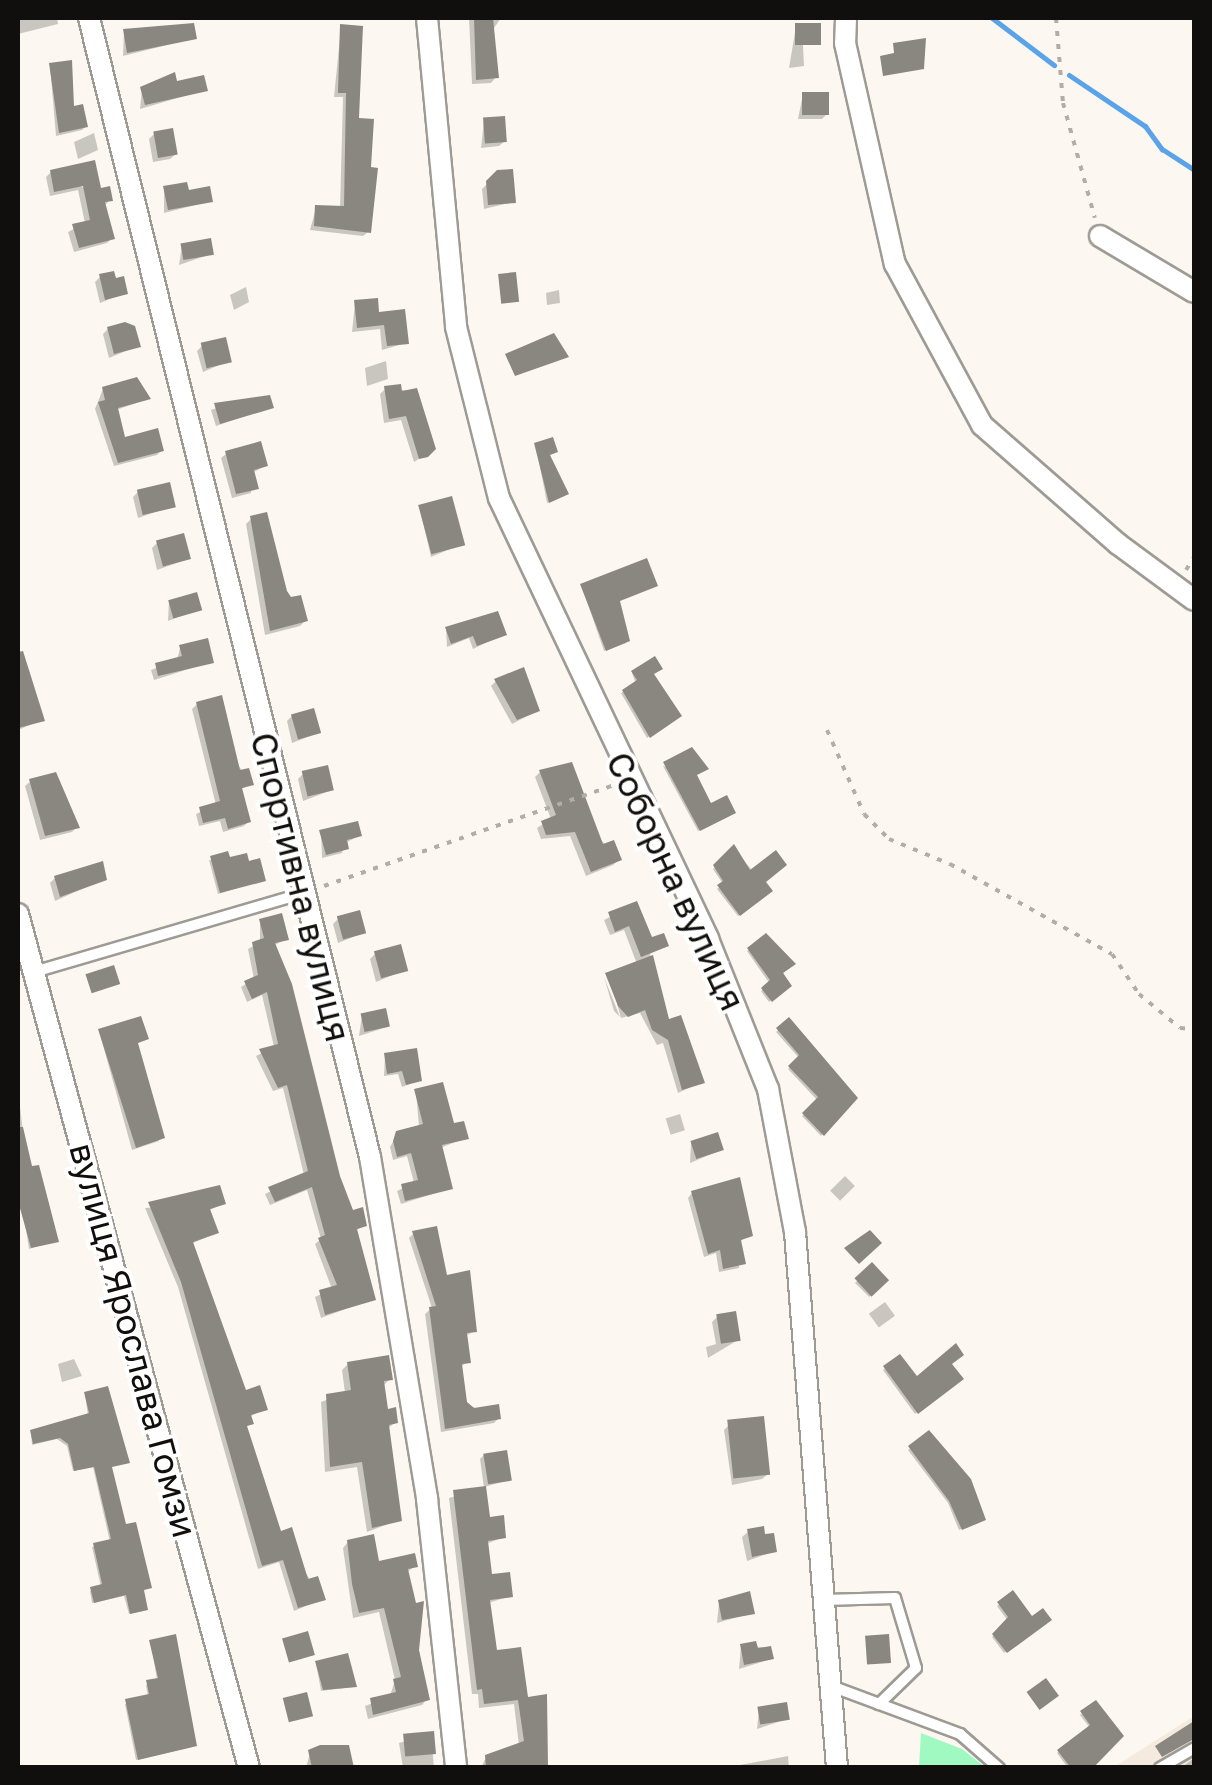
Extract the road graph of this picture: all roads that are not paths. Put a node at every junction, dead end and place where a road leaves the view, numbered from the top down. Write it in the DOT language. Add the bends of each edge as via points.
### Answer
graph roads {
  1 [pos="89,18"];
  2 [pos="427,18"];
  3 [pos="846,18"];
  4 [pos="1100,236"];
  5 [pos="1194,292"];
  6 [pos="1194,600"];
  7 [pos="300,894"];
  8 [pos="18,914"];
  9 [pos="34,972"];
  10 [pos="824,1600"];
  11 [pos="830,1686"];
  12 [pos="879,1704"];
  13 [pos="1194,1748"];
  14 [pos="249,1768"];
  15 [pos="456,1768"];
  16 [pos="837,1768"];
  17 [pos="999,1768"];
  18 [pos="1160,1768"];
  1 -- 7 [label="street, Спортивна вулиця"];
  2 -- 10 [label="street, Соборна вулиця" via="456,327 499,498 708,939 768,1089 795,1232"];
  3 -- 6 [label="street" via="844,43 895,264 982,425 1118,544"];
  4 -- 5 [label="street"];
  7 -- 9 [label="lane"];
  7 -- 15 [label="street, Спортивна вулиця" via="370,1157 427,1499"];
  8 -- 9 [label="street, вулиця Ярослава Гомзи"];
  9 -- 14 [label="street, вулиця Ярослава Гомзи"];
  10 -- 11 [label="street, Соборна вулиця"];
  10 -- 12 [label="lane" via="896,1598 916,1668"];
  11 -- 12 [label="lane"];
  11 -- 16 [label="street, Соборна вулиця"];
  12 -- 17 [label="lane" via="960,1734"];
  13 -- 18 [label="lane"];
}
